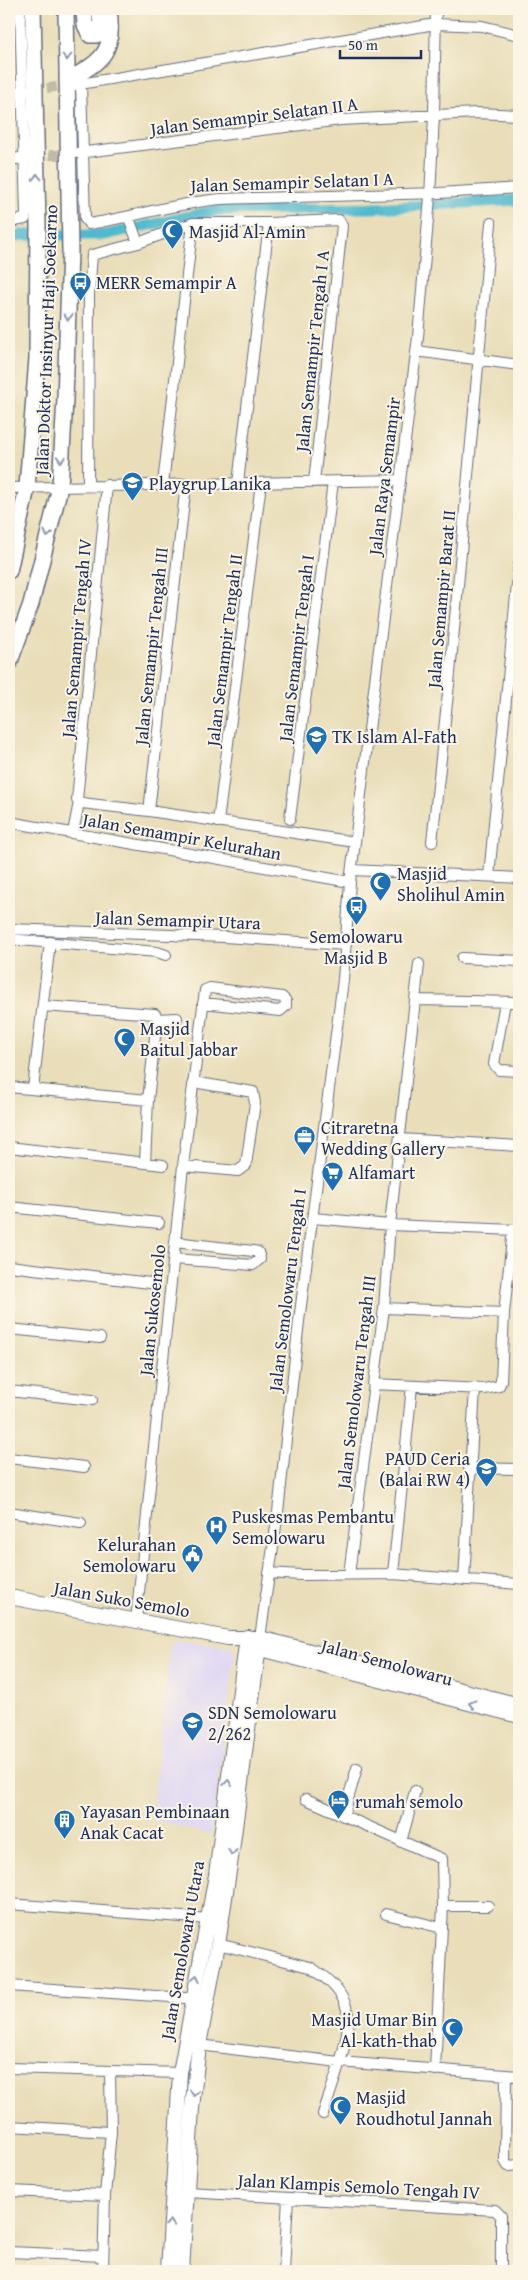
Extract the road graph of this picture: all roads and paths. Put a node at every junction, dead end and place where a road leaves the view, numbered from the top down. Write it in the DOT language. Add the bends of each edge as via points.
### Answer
graph roads {
  1 [pos="20,9"];
  2 [pos="34,9"];
  3 [pos="66,9"];
  4 [pos="84,9"];
  5 [pos="99,9"];
  6 [pos="109,9"];
  7 [pos="436,9"];
  8 [pos="435,24"];
  9 [pos="519,35"];
  10 [pos="73,83"];
  11 [pos="28,91"];
  12 [pos="9,94"];
  13 [pos="434,115"];
  14 [pos="519,115"];
  15 [pos="80,153"];
  16 [pos="29,156"];
  17 [pos="9,160"];
  18 [pos="519,188"];
  19 [pos="430,195"];
  20 [pos="129,219"];
  21 [pos="9,222"];
  22 [pos="193,223"];
  23 [pos="269,223"];
  24 [pos="491,223"];
  25 [pos="137,242"];
  26 [pos="416,351"];
  27 [pos="479,359"];
  28 [pos="519,365"];
  29 [pos="400,480"];
  30 [pos="314,482"];
  31 [pos="333,482"];
  32 [pos="238,483"];
  33 [pos="261,483"];
  34 [pos="163,484"];
  35 [pos="186,484"];
  36 [pos="88,486"];
  37 [pos="107,486"];
  38 [pos="60,487"];
  39 [pos="9,488"];
  40 [pos="27,488"];
  41 [pos="519,564"];
  42 [pos="9,571"];
  43 [pos="9,664"];
  44 [pos="78,797"];
  45 [pos="149,811"];
  46 [pos="290,819"];
  47 [pos="9,822"];
  48 [pos="218,822"];
  49 [pos="73,833"];
  50 [pos="355,842"];
  51 [pos="432,842"];
  52 [pos="352,870"];
  53 [pos="489,876"];
  54 [pos="519,878"];
  55 [pos="350,882"];
  56 [pos="9,929"];
  57 [pos="9,939"];
  58 [pos="50,942"];
  59 [pos="346,945"];
  60 [pos="166,955"];
  61 [pos="462,958"];
  62 [pos="519,961"];
  63 [pos="419,964"];
  64 [pos="416,1000"];
  65 [pos="504,1002"];
  66 [pos="519,1002"];
  67 [pos="203,1003"];
  68 [pos="44,1006"];
  69 [pos="177,1018"];
  70 [pos="157,1019"];
  71 [pos="519,1071"];
  72 [pos="193,1082"];
  73 [pos="9,1088"];
  74 [pos="33,1089"];
  75 [pos="148,1100"];
  76 [pos="400,1139"];
  77 [pos="9,1146"];
  78 [pos="519,1146"];
  79 [pos="145,1163"];
  80 [pos="163,1165"];
  81 [pos="182,1166"];
  82 [pos="9,1207"];
  83 [pos="313,1218"];
  84 [pos="159,1224"];
  85 [pos="390,1225"];
  86 [pos="516,1230"];
  87 [pos="176,1242"];
  88 [pos="174,1259"];
  89 [pos="9,1266"];
  90 [pos="150,1283"];
  91 [pos="384,1308"];
  92 [pos="504,1313"];
  93 [pos="9,1330"];
  94 [pos="100,1338"];
  95 [pos="373,1384"];
  96 [pos="412,1386"];
  97 [pos="475,1388"];
  98 [pos="9,1391"];
  99 [pos="92,1400"];
  100 [pos="9,1458"];
  101 [pos="84,1467"];
  102 [pos="469,1468"];
  103 [pos="519,1469"];
  104 [pos="9,1512"];
  105 [pos="81,1523"];
  106 [pos="269,1572"];
  107 [pos="349,1574"];
  108 [pos="393,1574"];
  109 [pos="464,1580"];
  110 [pos="519,1584"];
  111 [pos="9,1597"];
  112 [pos="136,1621"];
  113 [pos="253,1642"];
  114 [pos="519,1704"];
  115 [pos="519,1716"];
  116 [pos="357,1768"];
  117 [pos="415,1792"];
  118 [pos="306,1800"];
  119 [pos="343,1816"];
  120 [pos="401,1842"];
  121 [pos="9,1904"];
  122 [pos="444,1906"];
  123 [pos="488,1906"];
  124 [pos="386,1914"];
  125 [pos="209,1919"];
  126 [pos="442,1928"];
  127 [pos="218,1944"];
  128 [pos="9,1986"];
  129 [pos="192,1998"];
  130 [pos="207,2000"];
  131 [pos="199,2045"];
  132 [pos="339,2062"];
  133 [pos="9,2068"];
  134 [pos="110,2070"];
  135 [pos="434,2070"];
  136 [pos="180,2073"];
  137 [pos="506,2075"];
  138 [pos="519,2076"];
  139 [pos="323,2114"];
  140 [pos="9,2126"];
  141 [pos="111,2132"];
  142 [pos="519,2165"];
  143 [pos="9,2191"];
  144 [pos="187,2192"];
  145 [pos="105,2195"];
  146 [pos="288,2198"];
  147 [pos="9,2252"];
  148 [pos="103,2256"];
  149 [pos="103,2271"];
  150 [pos="168,2271"];
  151 [pos="182,2271"];
  152 [pos="284,2271"];
  153 [pos="501,2271"];
  1 -- 11 [label="street"];
  40 -- 2 [label="main road, Jalan Doktor Insinyur Haji Soekarno, one-way" via="37,358"];
  3 -- 10 [label="main road, Jalan Doktor Insinyur Haji Soekarno, one-way"];
  4 -- 5 [label="main road" via="86,30 90,35 96,35 101,23"];
  6 -- 10 [label="main road" via="111,38 107,49"];
  7 -- 8 [label="street, Jalan Raya Semampir"];
  8 -- 9 [label="street" via="482,26"];
  8 -- 10 [label="street"];
  8 -- 13 [label="street, Jalan Raya Semampir"];
  10 -- 15 [label="street, Jalan Semampir Selatan I A"];
  10 -- 38 [label="main road, Jalan Doktor Insinyur Haji Soekarno, one-way"];
  11 -- 12 [label="street"];
  11 -- 16 [label="street"];
  13 -- 14 [label="street, Jalan Semampir Selatan II A"];
  13 -- 15 [label="street, Jalan Semampir Selatan II A" via="341,120"];
  13 -- 19 [label="street, Jalan Raya Semampir"];
  15 -- 20 [label="street, Jalan Semampir Selatan I A" via="86,222"];
  16 -- 17 [label="street"];
  16 -- 21 [label="street" via="26,213 23,219"];
  18 -- 19 [label="street, Jalan Semampir Selatan I A"];
  19 -- 20 [label="street, Jalan Semampir Selatan I A" via="221,199 188,202"];
  19 -- 26 [label="street, Jalan Raya Semampir"];
  20 -- 25 [label="street"];
  22 -- 23 [label="street"];
  22 -- 25 [label="street"];
  22 -- 34 [label="street"];
  23 -- 30 [label="street, Jalan Semampir Tengah I A" via="339,220 341,223"];
  23 -- 32 [label="street"];
  24 -- 27 [label="street, Jalan Semampir Barat II"];
  25 -- 36 [label="street" via="97,253 91,258"];
  26 -- 27 [label="street"];
  26 -- 29 [label="street, Jalan Raya Semampir"];
  27 -- 28 [label="street"];
  27 -- 51 [label="street, Jalan Semampir Barat II"];
  29 -- 31 [label="street"];
  29 -- 50 [label="street, Jalan Raya Semampir"];
  30 -- 31 [label="street"];
  30 -- 33 [label="street"];
  31 -- 46 [label="street, Jalan Semampir Tengah I"];
  32 -- 33 [label="street"];
  32 -- 35 [label="street"];
  33 -- 48 [label="street, Jalan Semampir Tengah II"];
  34 -- 35 [label="street"];
  34 -- 37 [label="street"];
  35 -- 45 [label="street, Jalan Semampir Tengah III"];
  36 -- 37 [label="street"];
  36 -- 38 [label="street"];
  37 -- 44 [label="street, Jalan Semampir Tengah IV"];
  38 -- 40 [label="street"];
  38 -- 43 [label="main road, Jalan Doktor Insinyur Haji Soekarno, one-way" via="30,604"];
  39 -- 40 [label="street"];
  40 -- 42 [label="main road, Jalan Doktor Insinyur Haji Soekarno"];
  41 -- 53 [label="street"];
  44 -- 45 [label="street"];
  44 -- 49 [label="street, Jalan Semampir Tengah IV"];
  45 -- 48 [label="street"];
  47 -- 49 [label="street, Jalan Semampir Kelurahan"];
  48 -- 50 [label="street"];
  49 -- 55 [label="street, Jalan Semampir Kelurahan"];
  50 -- 52 [label="street, Jalan Raya Semampir"];
  52 -- 53 [label="street"];
  52 -- 55 [label="street, Jalan Raya Semampir"];
  53 -- 54 [label="street"];
  55 -- 59 [label="street, Jalan Raya Semampir"];
  56 -- 59 [label="street, Jalan Semampir Utara"];
  57 -- 58 [label="street"];
  58 -- 60 [label="street"];
  58 -- 68 [label="street"];
  59 -- 83 [label="street, Jalan Semolowaru Tengah I"];
  61 -- 62 [label="street"];
  63 -- 64 [label="street, Jalan Semolowaru Tengah III"];
  64 -- 65 [label="street"];
  64 -- 76 [label="street, Jalan Semolowaru Tengah III"];
  65 -- 66 [label="street"];
  65 -- 71 [label="street" via="494,1064 499,1070"];
  67 -- 67 [label="street" via="261,1011 280,1011 286,1006 282,997 210,988 205,990"];
  67 -- 72 [label="street, Jalan Sukosemolo"];
  68 -- 70 [label="street" via="152,1012"];
  68 -- 74 [label="street"];
  69 -- 70 [label="street"];
  70 -- 75 [label="street"];
  72 -- 81 [label="street, Jalan Sukosemolo"];
  72 -- 81 [label="street" via="253,1092 256,1098 243,1169"];
  73 -- 74 [label="street"];
  74 -- 75 [label="street"];
  75 -- 79 [label="street"];
  76 -- 78 [label="street"];
  76 -- 85 [label="street, Jalan Semolowaru Tengah III"];
  77 -- 79 [label="street"];
  79 -- 80 [label="street"];
  81 -- 87 [label="street, Jalan Sukosemolo"];
  82 -- 84 [label="street"];
  83 -- 85 [label="street"];
  83 -- 106 [label="street, Jalan Semolowaru Tengah I"];
  85 -- 86 [label="street"];
  85 -- 91 [label="street, Jalan Semolowaru Tengah III"];
  86 -- 92 [label="street"];
  87 -- 88 [label="street, Jalan Sukosemolo"];
  87 -- 88 [label="street" via="253,1251 258,1252 260,1258 253,1265"];
  88 -- 112 [label="street, Jalan Sukosemolo"];
  89 -- 90 [label="street"];
  91 -- 92 [label="street"];
  91 -- 95 [label="street, Jalan Semolowaru Tengah III"];
  92 -- 97 [label="street" via="501,1383 491,1388"];
  93 -- 94 [label="street"];
  95 -- 96 [label="street"];
  95 -- 107 [label="street, Jalan Semolowaru Tengah III"];
  96 -- 97 [label="street"];
  96 -- 108 [label="street"];
  97 -- 102 [label="street"];
  98 -- 99 [label="street"];
  100 -- 101 [label="street"];
  102 -- 103 [label="street"];
  102 -- 109 [label="street"];
  104 -- 105 [label="street"];
  106 -- 107 [label="street"];
  106 -- 113 [label="street, Jalan Semolowaru Tengah I"];
  107 -- 108 [label="street"];
  108 -- 109 [label="street"];
  109 -- 110 [label="street"];
  111 -- 112 [label="street, Jalan Suko Semolo"];
  112 -- 113 [label="street, Jalan Suko Semolo"];
  113 -- 114 [label="street, Jalan Semolowaru"];
  115 -- 113 [label="street, Jalan Semolowaru, one-way"];
  125 -- 113 [label="street, Jalan Semolowaru Utara, one-way"];
  113 -- 127 [label="street, Jalan Semolowaru Utara, one-way"];
  116 -- 119 [label="street"];
  117 -- 120 [label="street"];
  118 -- 119 [label="street"];
  119 -- 120 [label="street"];
  120 -- 122 [label="street" via="442,1859"];
  121 -- 125 [label="street"];
  122 -- 123 [label="street"];
  122 -- 126 [label="street"];
  124 -- 126 [label="street"];
  129 -- 125 [label="street, Jalan Semolowaru Utara, one-way"];
  126 -- 135 [label="street"];
  127 -- 130 [label="street, Jalan Semolowaru Utara"];
  127 -- 132 [label="street" via="310,1967 332,1984 348,2012"];
  128 -- 129 [label="street"];
  129 -- 130 [label="street"];
  129 -- 136 [label="street, Jalan Semolowaru Utara"];
  130 -- 131 [label="street, Jalan Semolowaru Utara"];
  131 -- 132 [label="street"];
  131 -- 144 [label="street, Jalan Semolowaru Utara, one-way"];
  132 -- 135 [label="street"];
  132 -- 139 [label="street"];
  133 -- 134 [label="street"];
  134 -- 136 [label="street"];
  134 -- 141 [label="street"];
  135 -- 137 [label="street"];
  150 -- 136 [label="street, Jalan Semolowaru Utara, one-way"];
  137 -- 138 [label="street"];
  137 -- 142 [label="street" via="505,2160 508,2166"];
  140 -- 141 [label="street"];
  141 -- 145 [label="street"];
  143 -- 145 [label="street"];
  144 -- 146 [label="street, Jalan Klampis Semolo Tengah IV"];
  144 -- 151 [label="street, Jalan Semolowaru Utara"];
  145 -- 148 [label="street"];
  146 -- 152 [label="street"];
  146 -- 153 [label="street, Jalan Klampis Semolo Tengah IV" via="498,2211 501,2216"];
  147 -- 148 [label="street"];
  148 -- 149 [label="street"];
}
